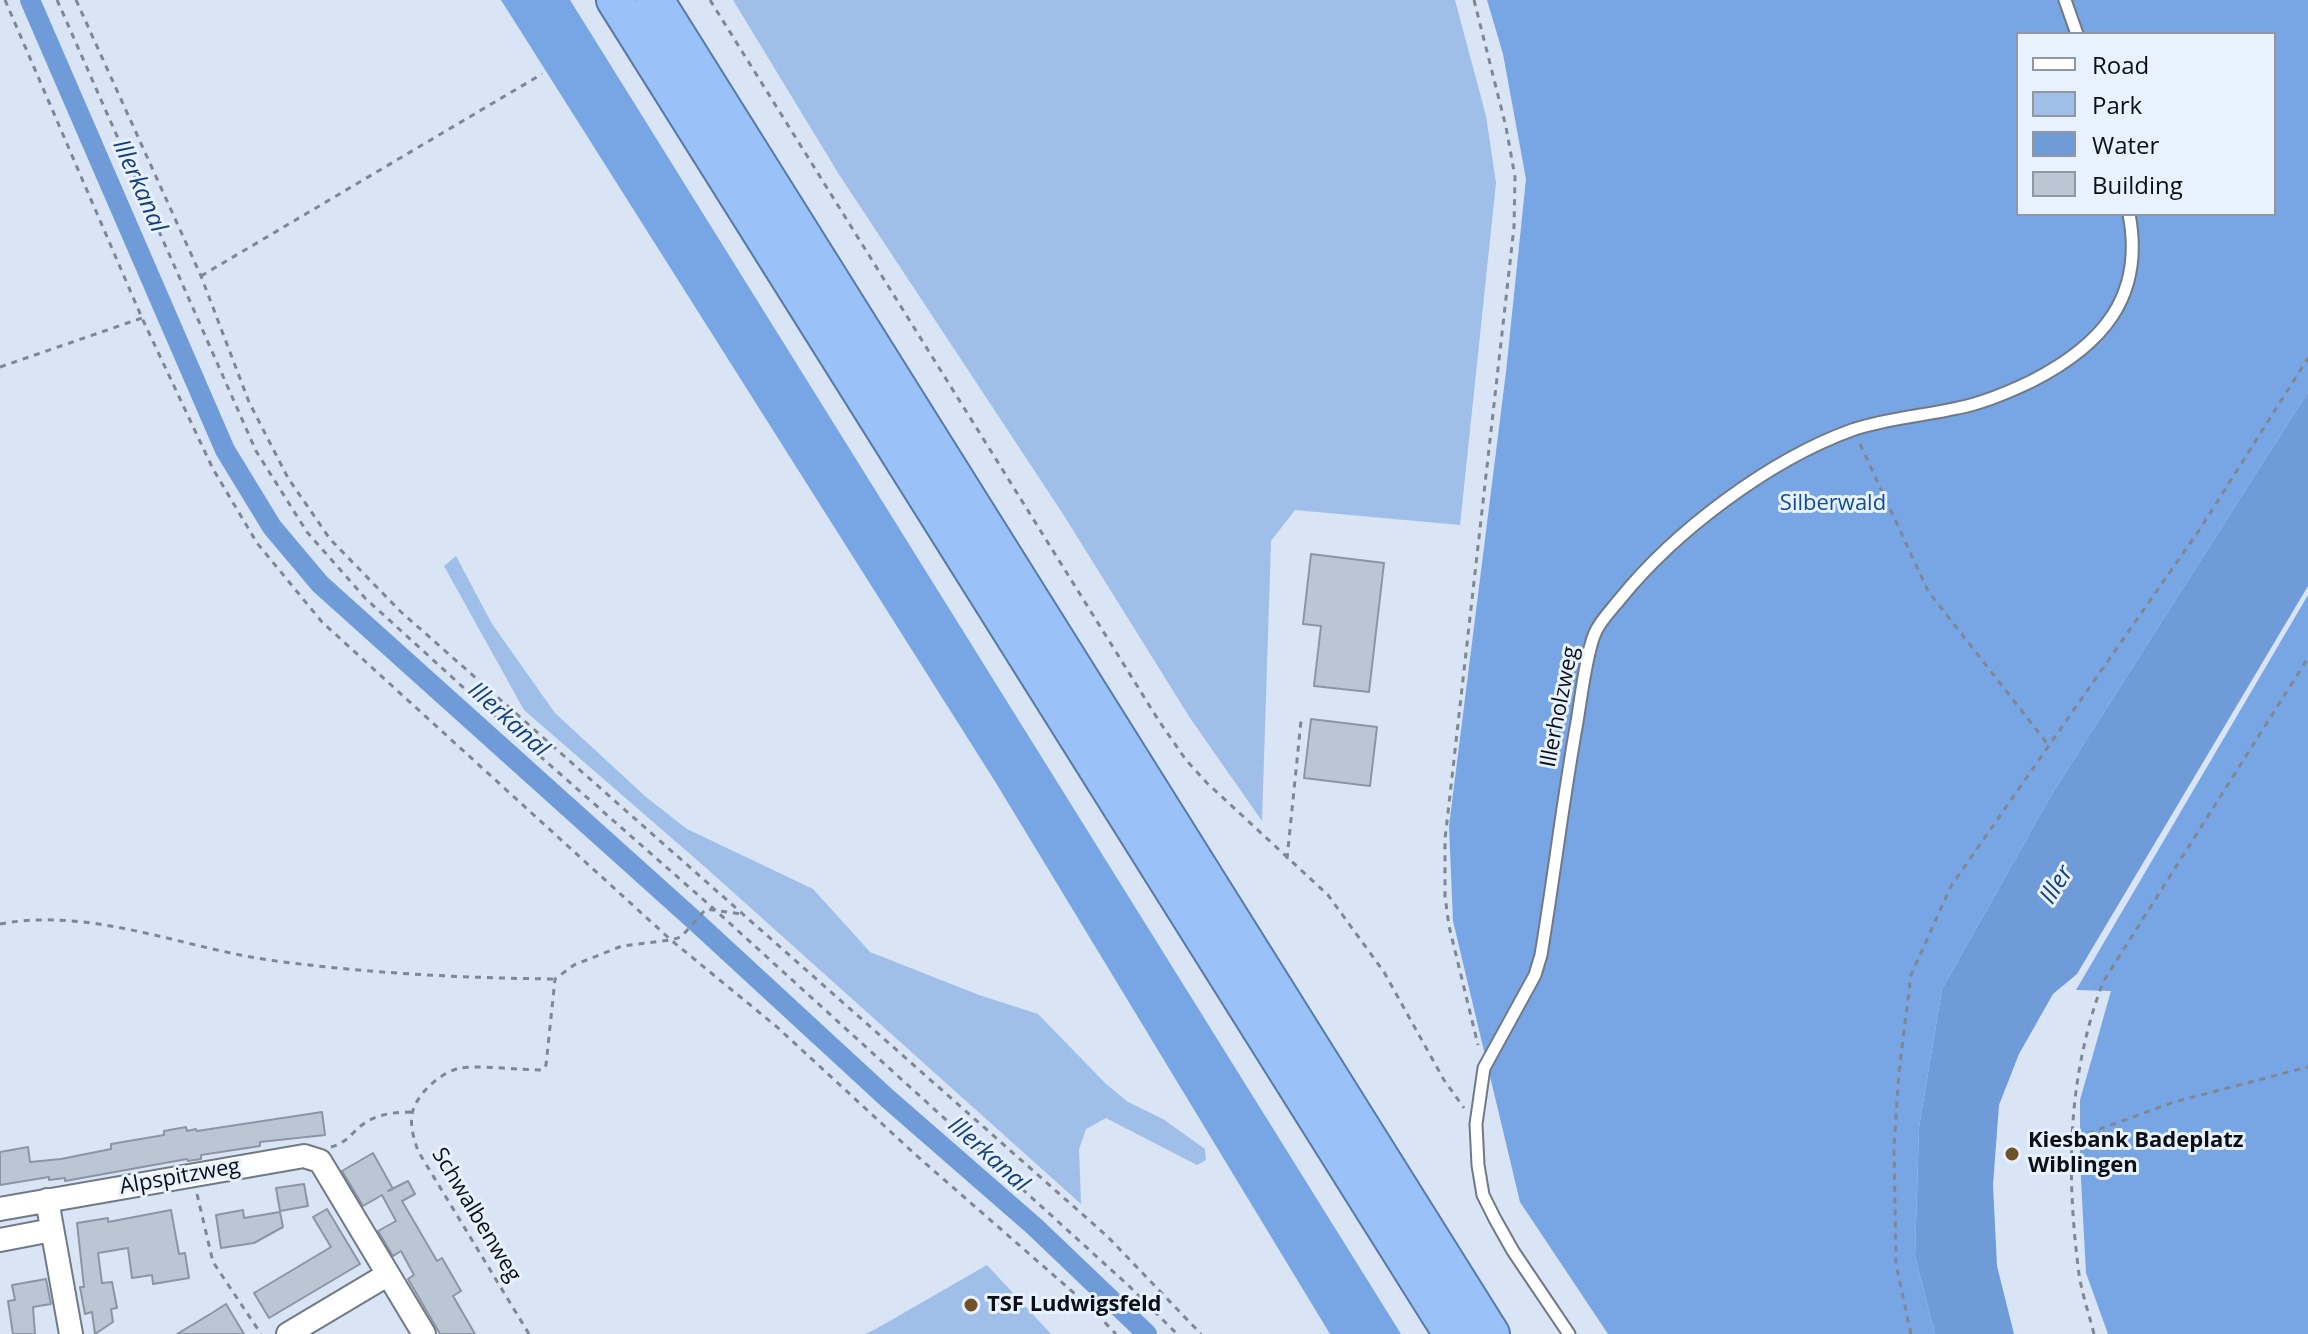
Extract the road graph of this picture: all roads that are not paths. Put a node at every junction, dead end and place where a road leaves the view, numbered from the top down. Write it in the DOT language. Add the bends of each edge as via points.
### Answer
graph roads {
  1 [pos="615,0"];
  2 [pos="655,0"];
  3 [pos="2065,0"];
  4 [pos="2076,32"];
  5 [pos="2129,216"];
  6 [pos="47,1200"];
  7 [pos="0,1209"];
  8 [pos="52,1230"];
  9 [pos="0,1240"];
  10 [pos="387,1275"];
  11 [pos="66,1332"];
  12 [pos="288,1334"];
  13 [pos="424,1334"];
  14 [pos="1452,1334"];
  15 [pos="1491,1334"];
  16 [pos="1569,1334"];
  1 -- 14 [label="highway"];
  2 -- 15 [label="highway"];
  3 -- 4 [label="lane"];
  5 -- 16 [label="lane, Illerholzweg" via="2132,266 2124,296 2088,346 2011,391 1960,408 1853,430 1810,447 1712,511 1638,577 1595,633 1541,955 1484,1068 1476,1124 1483,1195"];
  6 -- 7 [label="street, Alpspitzweg"];
  6 -- 8 [label="street"];
  6 -- 10 [label="street, Alpspitzweg" via="314,1157"];
  8 -- 9 [label="street"];
  8 -- 11 [label="street"];
  10 -- 12 [label="street"];
  10 -- 13 [label="street"];
}
